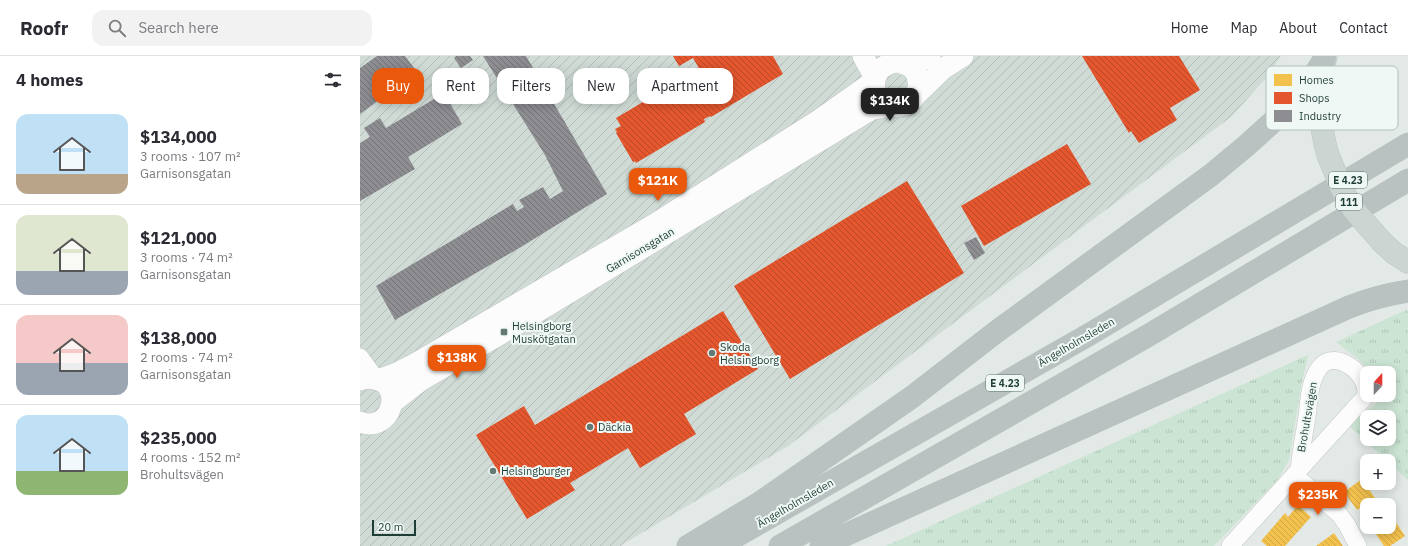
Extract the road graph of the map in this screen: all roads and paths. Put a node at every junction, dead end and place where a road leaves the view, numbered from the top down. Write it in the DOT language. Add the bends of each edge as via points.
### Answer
graph roads {
  1 [pos="863,56"];
  2 [pos="930,56"];
  3 [pos="963,56"];
  4 [pos="1325,57"];
  5 [pos="899,61"];
  6 [pos="1320,66"];
  7 [pos="875,80"];
  8 [pos="915,96"];
  9 [pos="892,106"];
  10 [pos="1266,128"];
  11 [pos="1323,130"];
  12 [pos="1408,144"];
  13 [pos="1408,180"];
  14 [pos="1408,262"];
  15 [pos="1408,291"];
  16 [pos="360,357"];
  17 [pos="371,380"];
  18 [pos="392,403"];
  19 [pos="361,423"];
  20 [pos="1297,472"];
  21 [pos="688,546"];
  22 [pos="719,546"];
  23 [pos="780,546"];
  24 [pos="821,546"];
  25 [pos="1230,546"];
  26 [pos="1358,546"];
  1 -- 7 [label="street"];
  2 -- 5 [label="street, Garnisonsgatan" via="920,61"];
  3 -- 8 [label="street, Garnisonsgatan" via="944,68"];
  4 -- 6 [label="highway"];
  5 -- 7 [label="street, Garnisonsgatan" via="882,68"];
  5 -- 8 [label="street" via="912,69 918,78"];
  7 -- 9 [label="street" via="877,95 883,102"];
  7 -- 17 [label="street, Garnisonsgatan" via="819,120 653,225 411,366 396,374"];
  8 -- 9 [label="street, Garnisonsgatan" via="906,104"];
  9 -- 18 [label="street, Garnisonsgatan" via="872,109 420,381"];
  10 -- 21 [label="highway" via="1210,175 912,397 761,502"];
  11 -- 14 [label="main road, 111, bridge" via="1328,155 1353,209 1382,242"];
  12 -- 22 [label="highway, Ängelholmsleden / E 4.23" via="1083,338"];
  13 -- 23 [label="highway, E 4.23" via="1156,331"];
  15 -- 24 [label="highway" via="1378,297 1350,307"];
  16 -- 17 [label="street"];
  17 -- 18 [label="street" via="387,387"];
  18 -- 19 [label="street, Garnisonsgatan" via="391,409 382,420 376,423"];
  20 -- 20 [label="street, Brohultsvägen" via="1316,372 1328,361 1351,366 1365,383 1365,397"];
  20 -- 25 [label="street, Brohultsvägen"];
  20 -- 26 [label="street" via="1339,514"];
}
